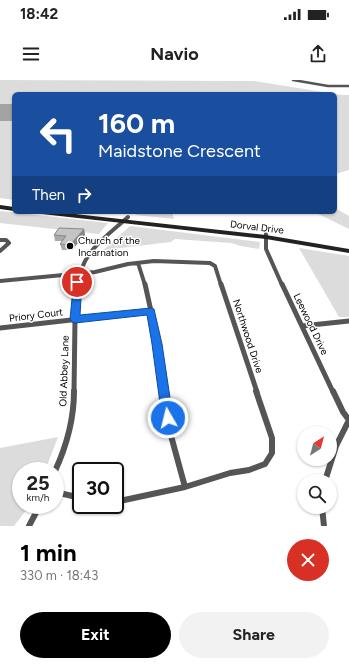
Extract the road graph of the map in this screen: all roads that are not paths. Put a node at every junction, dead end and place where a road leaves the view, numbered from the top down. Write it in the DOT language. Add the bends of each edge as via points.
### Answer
graph roads {
  1 [pos="293,80"];
  2 [pos="313,80"];
  3 [pos="310,84"];
  4 [pos="349,86"];
  5 [pos="0,203"];
  6 [pos="12,205"];
  7 [pos="0,207"];
  8 [pos="12,209"];
  9 [pos="66,214"];
  10 [pos="93,214"];
  11 [pos="125,219"];
  12 [pos="266,235"];
  13 [pos="0,240"];
  14 [pos="349,246"];
  15 [pos="0,251"];
  16 [pos="349,251"];
  17 [pos="138,263"];
  18 [pos="79,274"];
  19 [pos="0,281"];
  20 [pos="151,311"];
  21 [pos="75,319"];
  22 [pos="349,321"];
  23 [pos="302,326"];
  24 [pos="0,328"];
  25 [pos="349,420"];
  26 [pos="59,462"];
  27 [pos="327,474"];
  28 [pos="185,487"];
  29 [pos="124,500"];
  30 [pos="35,514"];
  31 [pos="323,514"];
  32 [pos="29,526"];
  33 [pos="324,526"];
  1 -- 3 [label="street"];
  2 -- 3 [label="street"];
  3 -- 4 [label="street"];
  5 -- 6 [label="main road"];
  7 -- 8 [label="main road"];
  9 -- 11 [label="main road, Dorval Drive"];
  10 -- 11 [label="main road, Dorval Drive"];
  11 -- 12 [label="main road, Dorval Drive"];
  11 -- 18 [label="street, Old Abbey Lane" via="90,251"];
  12 -- 14 [label="main road, Dorval Drive"];
  12 -- 16 [label="main road, Dorval Drive"];
  12 -- 23 [label="street, Leewood Drive" via="266,249"];
  13 -- 15 [label="street" via="9,243"];
  17 -- 18 [label="street, Northwood Drive"];
  17 -- 20 [label="street"];
  17 -- 28 [label="street, Northwood Drive" via="167,260 210,263 215,266 272,438 272,453 265,464"];
  18 -- 19 [label="street, Northwood Drive"];
  18 -- 21 [label="street, Old Abbey Lane"];
  20 -- 21 [label="street, Priory Court"];
  20 -- 28 [label="street" via="170,432"];
  21 -- 24 [label="street, Priory Court"];
  21 -- 26 [label="street, Old Abbey Lane" via="72,420"];
  22 -- 23 [label="street"];
  23 -- 25 [label="street, Leewood Drive"];
  25 -- 27 [label="street" via="336,446"];
  28 -- 29 [label="street"];
  30 -- 32 [label="street"];
  31 -- 33 [label="street"];
}
